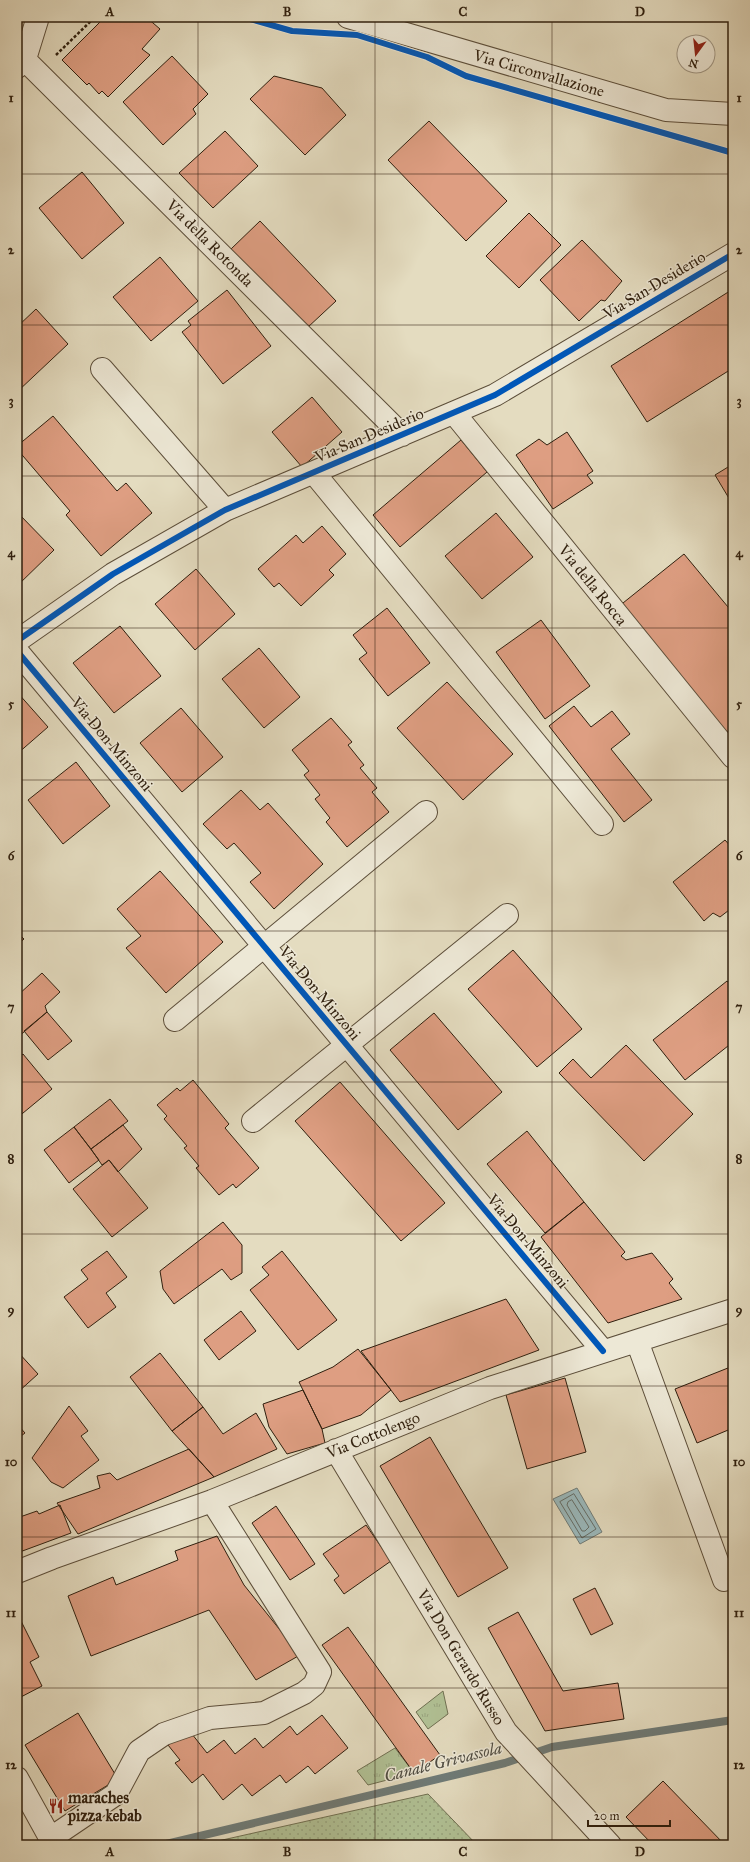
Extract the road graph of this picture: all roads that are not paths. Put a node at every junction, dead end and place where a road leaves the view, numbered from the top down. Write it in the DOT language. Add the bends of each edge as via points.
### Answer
graph roads {
  1 [pos="38,17"];
  2 [pos="348,17"];
  3 [pos="20,59"];
  4 [pos="733,114"];
  5 [pos="733,254"];
  6 [pos="102,370"];
  7 [pos="454,413"];
  8 [pos="402,435"];
  9 [pos="314,473"];
  10 [pos="226,510"];
  11 [pos="17,641"];
  12 [pos="17,651"];
  13 [pos="733,757"];
  14 [pos="426,812"];
  15 [pos="602,824"];
  16 [pos="507,915"];
  17 [pos="264,946"];
  18 [pos="175,1020"];
  19 [pos="347,1045"];
  20 [pos="253,1121"];
  21 [pos="733,1310"];
  22 [pos="637,1340"];
  23 [pos="603,1351"];
  24 [pos="336,1450"];
  25 [pos="212,1501"];
  26 [pos="17,1572"];
  27 [pos="724,1580"];
  28 [pos="17,1778"];
  29 [pos="53,1842"];
  30 [pos="610,1845"];
  1 -- 3 [label="street"];
  2 -- 4 [label="street, Via Circonvallazione" via="666,110"];
  3 -- 8 [label="street, Via della Rotonda"];
  5 -- 7 [label="street, Via San Desiderio" via="495,395"];
  6 -- 10 [label="street"];
  7 -- 8 [label="street, Via San Desiderio"];
  7 -- 13 [label="street, Via della Rocca"];
  8 -- 9 [label="street, Via San Desiderio"];
  9 -- 10 [label="street, Via San Desiderio"];
  9 -- 15 [label="street"];
  10 -- 11 [label="street, Via San Desiderio" via="113,574"];
  12 -- 17 [label="street, Via Don Minzoni"];
  14 -- 17 [label="street"];
  16 -- 19 [label="street"];
  17 -- 18 [label="street"];
  17 -- 19 [label="street, Via Don Minzoni"];
  19 -- 20 [label="street"];
  19 -- 23 [label="street, Via Don Minzoni"];
  21 -- 22 [label="street, Via Cottolengo"];
  22 -- 23 [label="street, Via Cottolengo"];
  22 -- 27 [label="street"];
  23 -- 24 [label="street, Via Cottolengo" via="490,1388"];
  24 -- 25 [label="street, Via Cottolengo"];
  24 -- 30 [label="street, Via Don Gerardo Russo" via="506,1732"];
  25 -- 26 [label="street, Via Cottolengo"];
  25 -- 29 [label="street" via="320,1672 314,1685 304,1693 264,1712 210,1718 164,1734 139,1751 116,1794"];
  28 -- 29 [label="street"];
}
